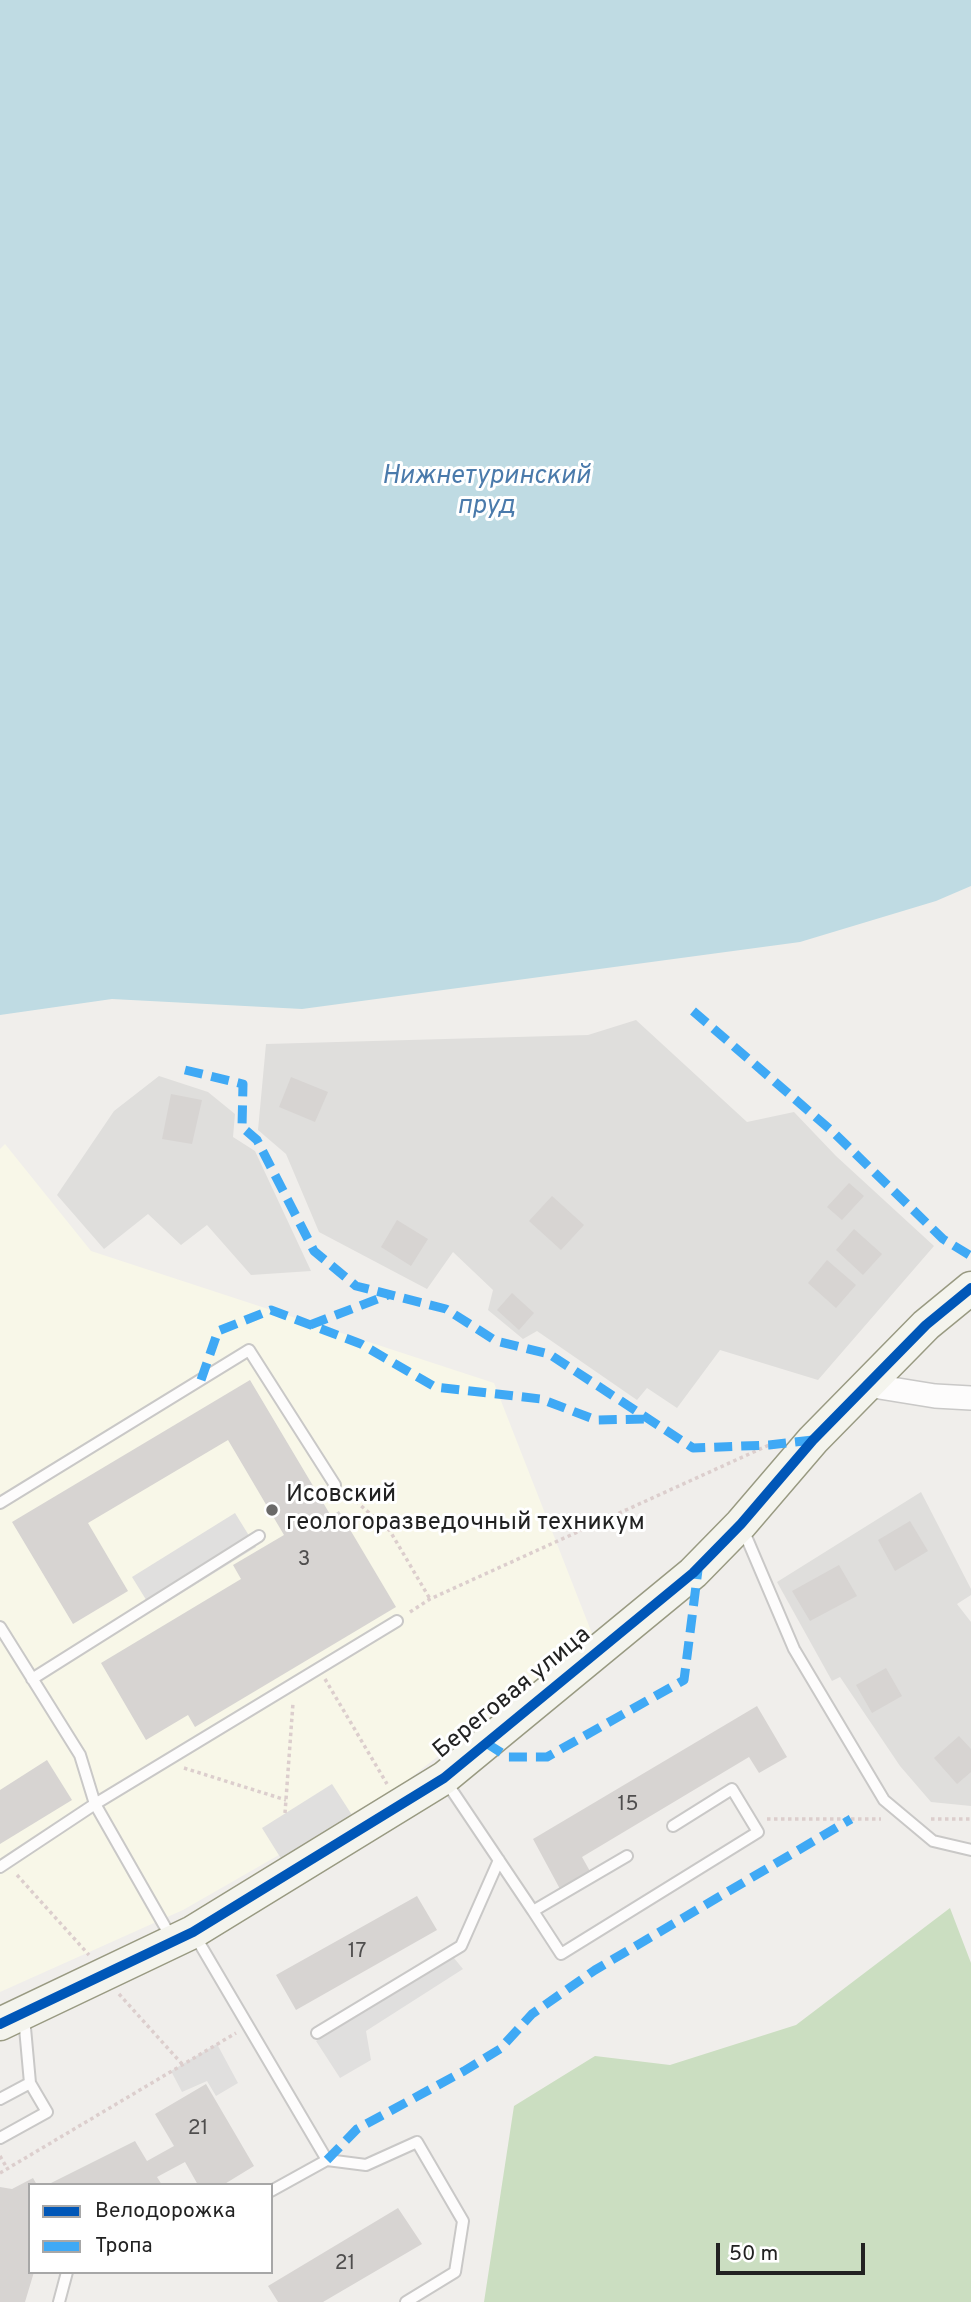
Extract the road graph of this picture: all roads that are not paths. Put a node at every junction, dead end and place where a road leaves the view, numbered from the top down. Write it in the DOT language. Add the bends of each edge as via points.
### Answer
graph roads {
  1 [pos="971,1288"];
  2 [pos="867,1385"];
  3 [pos="971,1398"];
  4 [pos="335,1485"];
  5 [pos="0,1503"];
  6 [pos="741,1524"];
  7 [pos="259,1536"];
  8 [pos="397,1620"];
  9 [pos="0,1627"];
  10 [pos="32,1679"];
  11 [pos="444,1778"];
  12 [pos="95,1804"];
  13 [pos="673,1826"];
  14 [pos="971,1850"];
  15 [pos="627,1857"];
  16 [pos="499,1860"];
  17 [pos="0,1867"];
  18 [pos="533,1911"];
  19 [pos="183,1936"];
  20 [pos="12,2019"];
  21 [pos="317,2033"];
  22 [pos="30,2083"];
  23 [pos="0,2099"];
  24 [pos="0,2138"];
  25 [pos="327,2160"];
  26 [pos="273,2190"];
  27 [pos="66,2274"];
  28 [pos="59,2302"];
  29 [pos="406,2302"];
  1 -- 2 [label="street, Береговая улица" via="926,1325"];
  2 -- 3 [label="street"];
  2 -- 6 [label="street, Береговая улица"];
  4 -- 5 [label="lane" via="249,1350"];
  6 -- 11 [label="street, Береговая улица" via="693,1573"];
  6 -- 14 [label="lane" via="794,1648 884,1800 933,1842"];
  7 -- 10 [label="lane"];
  8 -- 12 [label="lane"];
  9 -- 10 [label="lane"];
  10 -- 12 [label="lane" via="79,1755"];
  11 -- 16 [label="lane"];
  11 -- 19 [label="street, Береговая улица"];
  12 -- 17 [label="lane"];
  12 -- 19 [label="lane"];
  13 -- 18 [label="lane" via="732,1789 758,1832 561,1954"];
  15 -- 18 [label="lane"];
  16 -- 18 [label="lane"];
  16 -- 21 [label="lane" via="461,1946"];
  19 -- 20 [label="street, Береговая улица"];
  19 -- 25 [label="lane" via="248,2025"];
  20 -- 22 [label="lane"];
  22 -- 23 [label="lane"];
  22 -- 24 [label="lane" via="47,2112"];
  25 -- 26 [label="lane"];
  25 -- 29 [label="lane" via="366,2165 417,2142 463,2221 455,2272"];
  27 -- 28 [label="lane"];
}
